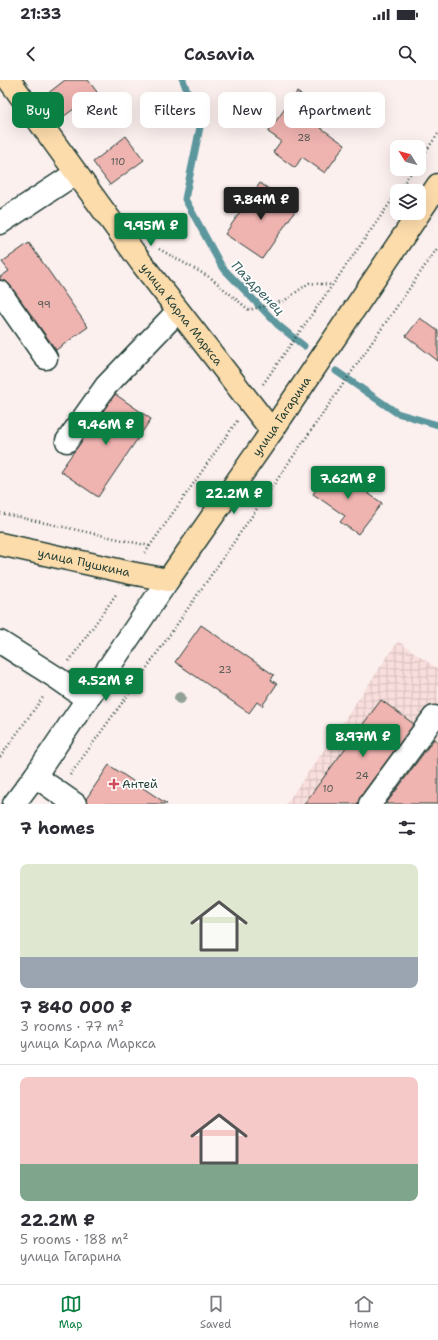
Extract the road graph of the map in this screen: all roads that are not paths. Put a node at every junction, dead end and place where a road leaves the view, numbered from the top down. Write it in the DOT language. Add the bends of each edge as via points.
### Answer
graph roads {
  1 [pos="9,80"];
  2 [pos="76,173"];
  3 [pos="438,186"];
  4 [pos="0,223"];
  5 [pos="0,292"];
  6 [pos="178,311"];
  7 [pos="46,358"];
  8 [pos="272,431"];
  9 [pos="67,441"];
  10 [pos="0,544"];
  11 [pos="168,580"];
  12 [pos="0,642"];
  13 [pos="87,700"];
  14 [pos="434,717"];
  15 [pos="35,776"];
  16 [pos="66,798"];
  17 [pos="14,804"];
  18 [pos="370,804"];
  1 -- 2 [label="main road, улица Карла Маркса"];
  2 -- 4 [label="street"];
  2 -- 6 [label="main road, улица Карла Маркса"];
  3 -- 8 [label="main road, улица Гагарина"];
  5 -- 7 [label="street"];
  6 -- 8 [label="main road, улица Карла Маркса"];
  6 -- 9 [label="street" via="106,386"];
  8 -- 11 [label="main road, улица Гагарина"];
  10 -- 11 [label="main road, улица Пушкина"];
  11 -- 13 [label="street, улица Гагарина"];
  12 -- 13 [label="street"];
  13 -- 15 [label="street, улица Гагарина"];
  14 -- 18 [label="street"];
  15 -- 16 [label="street"];
  15 -- 17 [label="street, улица Гагарина"];
}
